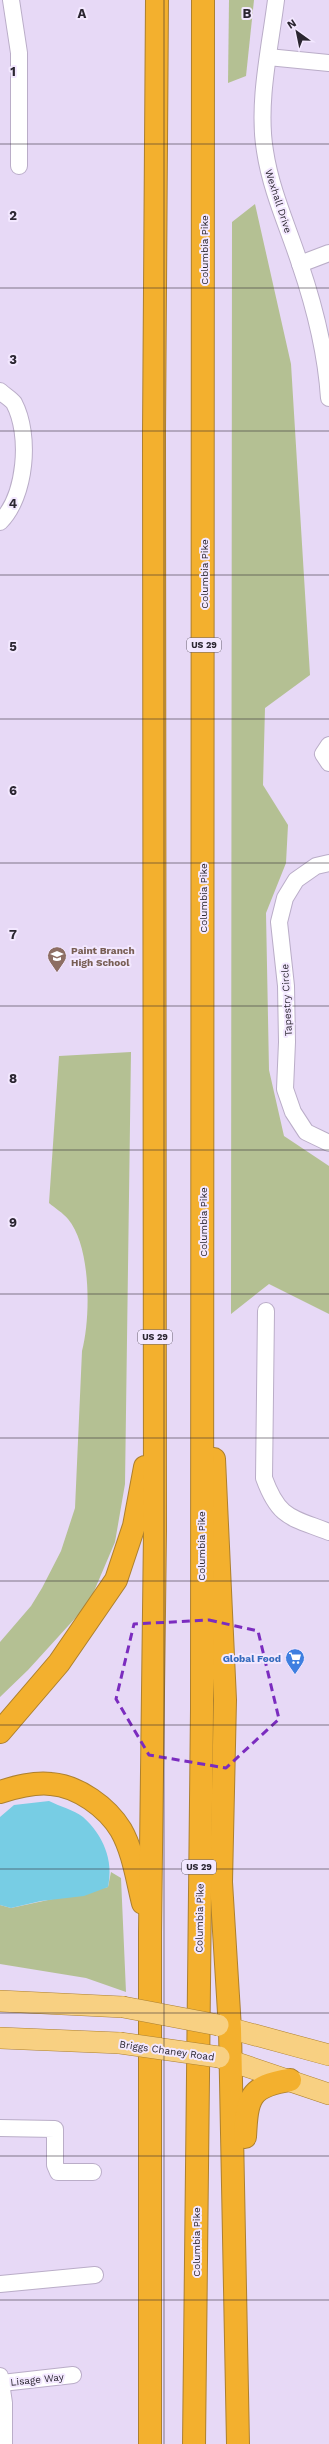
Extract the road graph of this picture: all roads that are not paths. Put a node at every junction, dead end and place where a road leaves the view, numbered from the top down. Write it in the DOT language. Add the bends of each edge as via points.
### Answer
graph roads {
  1 [pos="11,0"];
  2 [pos="157,0"];
  3 [pos="204,0"];
  4 [pos="276,0"];
  5 [pos="268,57"];
  6 [pos="329,63"];
  7 [pos="19,166"];
  8 [pos="329,253"];
  9 [pos="300,264"];
  10 [pos="326,344"];
  11 [pos="0,391"];
  12 [pos="329,398"];
  13 [pos="0,522"];
  14 [pos="329,745"];
  15 [pos="329,763"];
  16 [pos="329,863"];
  17 [pos="329,1143"];
  18 [pos="203,1290"];
  19 [pos="266,1311"];
  20 [pos="155,1417"];
  21 [pos="329,1532"];
  22 [pos="0,1732"];
  23 [pos="0,1792"];
  24 [pos="150,1932"];
  25 [pos="0,2001"];
  26 [pos="224,2027"];
  27 [pos="0,2038"];
  28 [pos="329,2055"];
  29 [pos="224,2059"];
  30 [pos="290,2080"];
  31 [pos="329,2094"];
  32 [pos="0,2128"];
  33 [pos="93,2172"];
  34 [pos="95,2275"];
  35 [pos="0,2284"];
  36 [pos="236,2312"];
  37 [pos="73,2375"];
  38 [pos="1,2379"];
  39 [pos="150,2440"];
  40 [pos="4,2444"];
  41 [pos="194,2444"];
  42 [pos="238,2444"];
  1 -- 7 [label="street" via="20,53"];
  2 -- 20 [label="highway, US 29" via="154,433"];
  3 -- 18 [label="highway, Columbia Pike / US 29"];
  4 -- 5 [label="street, Wexhall Drive"];
  5 -- 6 [label="street"];
  5 -- 9 [label="street, Wexhall Drive" via="264,108 265,150 272,184"];
  8 -- 9 [label="street"];
  9 -- 10 [label="street, Wexhall Drive"];
  10 -- 12 [label="street, Wexhall Drive"];
  11 -- 13 [label="street" via="13,403 22,430 24,459 19,488"];
  14 -- 15 [label="street" via="323,754"];
  16 -- 17 [label="street, Tapestry Circle" via="316,866 296,880 285,898 279,922 286,986 285,1090 293,1112 306,1132"];
  18 -- 26 [label="highway" via="218,1518 225,1700 221,1882"];
  18 -- 41 [label="highway, Columbia Pike / US 29" via="202,1709"];
  19 -- 21 [label="street" via="264,1478 271,1498 287,1516"];
  20 -- 22 [label="highway" via="134,1526 116,1580 59,1663"];
  20 -- 24 [label="highway, US 29"];
  23 -- 24 [label="highway" via="20,1786 52,1784 80,1792 102,1808 121,1830 132,1858"];
  24 -- 39 [label="highway, US 29"];
  25 -- 26 [label="main road, bridge" via="123,2007"];
  26 -- 28 [label="main road"];
  26 -- 29 [label="highway"];
  27 -- 29 [label="main road, Briggs Chaney Road, bridge" via="120,2043"];
  29 -- 30 [label="main road, Briggs Chaney Road"];
  29 -- 36 [label="highway"];
  30 -- 31 [label="main road, Briggs Chaney Road"];
  30 -- 36 [label="highway" via="268,2084 254,2093 246,2107"];
  32 -- 33 [label="street" via="54,2129 55,2165 58,2172"];
  34 -- 35 [label="street"];
  36 -- 42 [label="highway"];
  37 -- 38 [label="street, Lisage Way"];
  38 -- 40 [label="street"];
}
